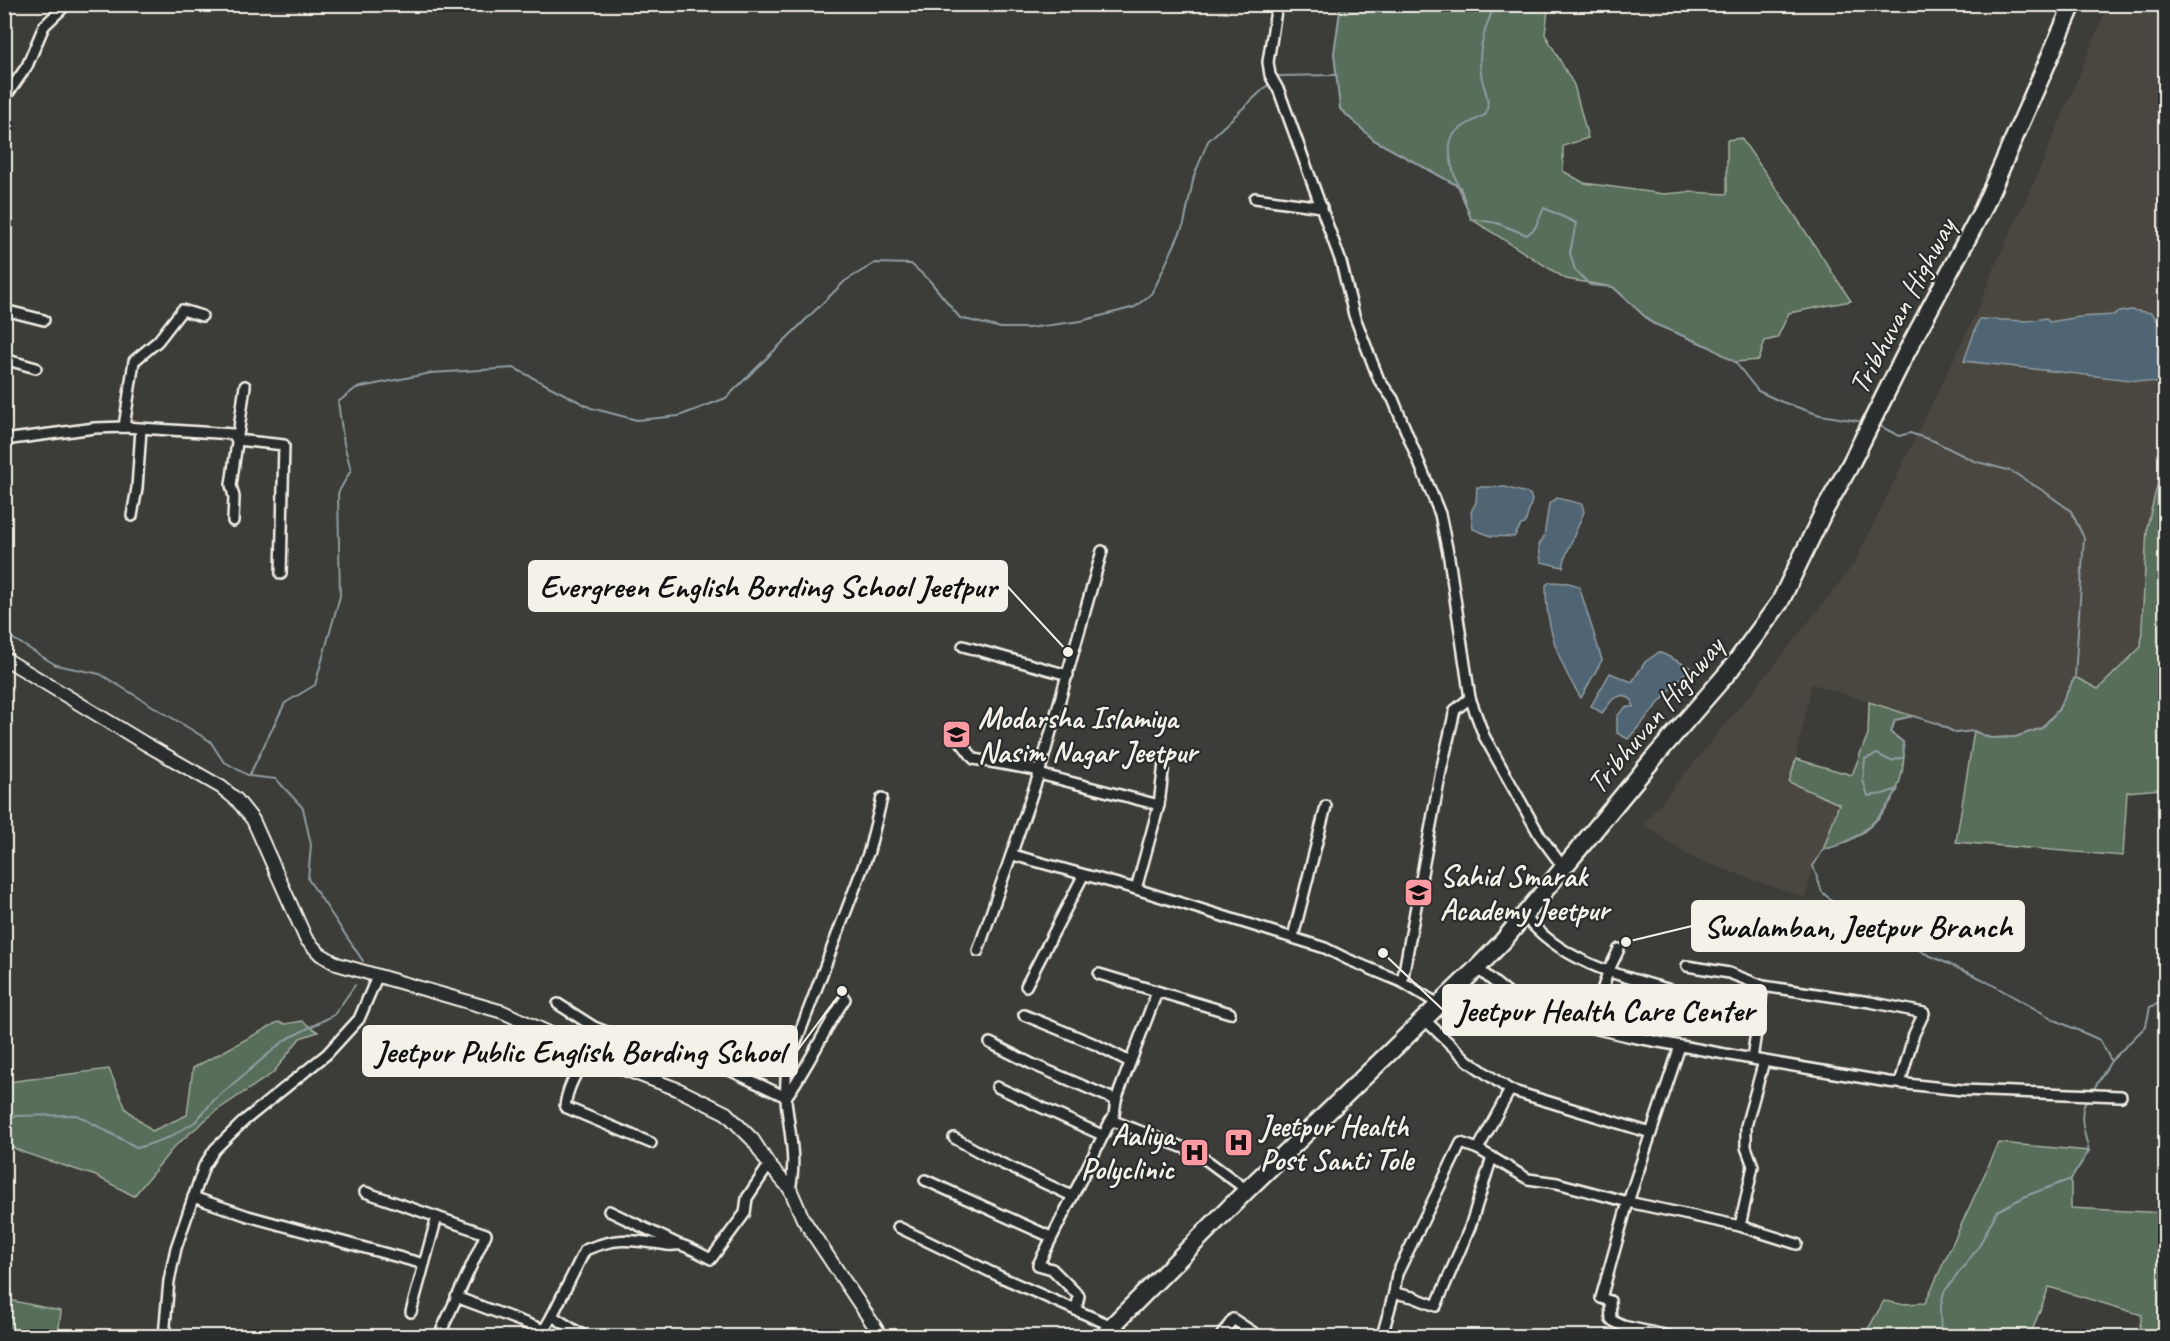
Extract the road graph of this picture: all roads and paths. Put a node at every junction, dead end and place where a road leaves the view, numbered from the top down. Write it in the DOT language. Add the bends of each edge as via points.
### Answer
graph roads {
  1 [pos="67,4"];
  2 [pos="1277,4"];
  3 [pos="2073,4"];
  4 [pos="4,99"];
  5 [pos="1255,198"];
  6 [pos="1322,207"];
  7 [pos="4,310"];
  8 [pos="202,316"];
  9 [pos="44,320"];
  10 [pos="4,359"];
  11 [pos="36,368"];
  12 [pos="244,386"];
  13 [pos="124,427"];
  14 [pos="141,429"];
  15 [pos="4,440"];
  16 [pos="237,440"];
  17 [pos="132,516"];
  18 [pos="233,521"];
  19 [pos="1101,551"];
  20 [pos="281,574"];
  21 [pos="963,646"];
  22 [pos="4,658"];
  23 [pos="1068,675"];
  24 [pos="1470,698"];
  25 [pos="961,742"];
  26 [pos="1165,755"];
  27 [pos="1039,774"];
  28 [pos="882,798"];
  29 [pos="1159,805"];
  30 [pos="1326,806"];
  31 [pos="1012,855"];
  32 [pos="1563,867"];
  33 [pos="1083,876"];
  34 [pos="1136,889"];
  35 [pos="1524,915"];
  36 [pos="1293,937"];
  37 [pos="1619,949"];
  38 [pos="978,951"];
  39 [pos="1687,966"];
  40 [pos="1477,968"];
  41 [pos="1608,972"];
  42 [pos="1099,974"];
  43 [pos="377,977"];
  44 [pos="1402,982"];
  45 [pos="1026,986"];
  46 [pos="1763,986"];
  47 [pos="1157,992"];
  48 [pos="1689,995"];
  49 [pos="1600,997"];
  50 [pos="845,999"];
  51 [pos="558,1004"];
  52 [pos="1440,1005"];
  53 [pos="1230,1013"];
  54 [pos="1024,1015"];
  55 [pos="1425,1020"];
  56 [pos="990,1043"];
  57 [pos="1680,1046"];
  58 [pos="587,1055"];
  59 [pos="1752,1059"];
  60 [pos="1764,1061"];
  61 [pos="1130,1062"];
  62 [pos="1900,1083"];
  63 [pos="997,1087"];
  64 [pos="1510,1090"];
  65 [pos="2121,1096"];
  66 [pos="786,1097"];
  67 [pos="1116,1100"];
  68 [pos="1110,1122"];
  69 [pos="1651,1133"];
  70 [pos="1102,1135"];
  71 [pos="954,1138"];
  72 [pos="651,1143"];
  73 [pos="1478,1149"];
  74 [pos="1492,1157"];
  75 [pos="769,1165"];
  76 [pos="925,1180"];
  77 [pos="790,1190"];
  78 [pos="1247,1190"];
  79 [pos="365,1192"];
  80 [pos="1072,1196"];
  81 [pos="193,1197"];
  82 [pos="1628,1202"];
  83 [pos="609,1211"];
  84 [pos="437,1217"];
  85 [pos="1740,1226"];
  86 [pos="898,1227"];
  87 [pos="1051,1237"];
  88 [pos="679,1244"];
  89 [pos="1797,1244"];
  90 [pos="424,1264"];
  91 [pos="1394,1293"];
  92 [pos="456,1297"];
  93 [pos="1076,1310"];
  94 [pos="411,1312"];
  95 [pos="552,1316"];
  96 [pos="1108,1331"];
  97 [pos="164,1336"];
  98 [pos="439,1336"];
  99 [pos="584,1336"];
  100 [pos="881,1336"];
  101 [pos="1129,1336"];
  102 [pos="1221,1336"];
  103 [pos="1260,1336"];
  104 [pos="1382,1336"];
  105 [pos="1669,1336"];
  1 -- 4 [label="street" via="44,26 27,66"];
  2 -- 6 [label="street" via="1268,62 1270,75"];
  3 -- 32 [label="highway, Tribhuvan Highway" via="1983,209 1780,602 1730,670"];
  5 -- 6 [label="street"];
  6 -- 24 [label="street" via="1354,315 1440,514"];
  7 -- 9 [label="street"];
  8 -- 13 [label="street" via="182,310 158,341 134,361"];
  10 -- 11 [label="street"];
  12 -- 16 [label="street"];
  13 -- 14 [label="street"];
  13 -- 15 [label="street"];
  14 -- 16 [label="street" via="233,434"];
  14 -- 17 [label="street"];
  16 -- 18 [label="street" via="231,485"];
  16 -- 20 [label="street" via="284,445"];
  19 -- 23 [label="street"];
  21 -- 23 [label="street"];
  22 -- 43 [label="street" via="237,800 253,820 306,939 337,964"];
  23 -- 27 [label="street"];
  24 -- 32 [label="street" via="1484,736 1540,836"];
  24 -- 44 [label="street" via="1455,710"];
  25 -- 27 [label="street" via="974,759 1036,770"];
  26 -- 29 [label="street"];
  27 -- 29 [label="street"];
  27 -- 31 [label="street"];
  28 -- 66 [label="street" via="869,851 787,1066"];
  29 -- 34 [label="street"];
  30 -- 36 [label="street"];
  31 -- 33 [label="street"];
  31 -- 38 [label="street"];
  32 -- 35 [label="highway, Tribhuvan Highway"];
  33 -- 34 [label="street"];
  33 -- 45 [label="street"];
  34 -- 36 [label="street"];
  35 -- 40 [label="highway, Tribhuvan Highway"];
  35 -- 41 [label="street" via="1537,932 1562,950"];
  36 -- 44 [label="street"];
  37 -- 41 [label="street"];
  39 -- 46 [label="street" via="1729,973"];
  40 -- 52 [label="highway, Tribhuvan Highway"];
  40 -- 57 [label="street" via="1522,1005 1562,1022"];
  41 -- 48 [label="street"];
  41 -- 49 [label="street"];
  42 -- 47 [label="street"];
  43 -- 58 [label="street" via="502,1012"];
  43 -- 81 [label="street" via="359,1019 327,1054 215,1149"];
  44 -- 52 [label="street"];
  46 -- 59 [label="street"];
  46 -- 62 [label="street" via="1924,1013"];
  47 -- 53 [label="street"];
  47 -- 61 [label="street"];
  50 -- 66 [label="street"];
  51 -- 66 [label="street" via="594,1027 687,1064 729,1070"];
  52 -- 55 [label="highway, Tribhuvan Highway"];
  54 -- 61 [label="street"];
  55 -- 64 [label="street" via="1468,1061"];
  55 -- 78 [label="highway, Tribhuvan Highway"];
  56 -- 67 [label="street"];
  57 -- 59 [label="street"];
  57 -- 69 [label="street"];
  58 -- 72 [label="street" via="572,1080 565,1107"];
  58 -- 75 [label="street" via="677,1089 726,1113 753,1140"];
  59 -- 60 [label="street"];
  60 -- 62 [label="street"];
  60 -- 85 [label="street" via="1746,1126 1746,1147 1753,1166"];
  61 -- 67 [label="street"];
  62 -- 65 [label="street" via="1962,1090"];
  63 -- 70 [label="street"];
  64 -- 69 [label="street"];
  64 -- 73 [label="street"];
  66 -- 77 [label="street" via="794,1174"];
  67 -- 68 [label="street"];
  68 -- 70 [label="street"];
  68 -- 78 [label="street" via="1187,1149"];
  69 -- 82 [label="street"];
  70 -- 80 [label="street"];
  71 -- 80 [label="street"];
  73 -- 74 [label="street"];
  73 -- 91 [label="street" via="1461,1143 1397,1274"];
  74 -- 82 [label="street" via="1528,1179"];
  74 -- 91 [label="street" via="1470,1227 1436,1306"];
  75 -- 77 [label="street"];
  75 -- 88 [label="street" via="747,1198 745,1213 711,1259"];
  76 -- 87 [label="street"];
  77 -- 100 [label="street" via="803,1219"];
  78 -- 96 [label="highway, Tribhuvan Highway"];
  79 -- 84 [label="street"];
  80 -- 87 [label="street"];
  81 -- 90 [label="street"];
  81 -- 97 [label="street" via="176,1248"];
  82 -- 85 [label="street"];
  82 -- 105 [label="street" via="1601,1298 1610,1300 1611,1320"];
  83 -- 88 [label="street"];
  84 -- 90 [label="street"];
  84 -- 92 [label="street" via="486,1234"];
  85 -- 89 [label="street"];
  86 -- 93 [label="street"];
  87 -- 93 [label="street" via="1038,1265 1052,1269 1078,1296"];
  88 -- 95 [label="street" via="605,1241 585,1250"];
  90 -- 94 [label="street"];
  91 -- 104 [label="street"];
  92 -- 95 [label="street" via="544,1330"];
  92 -- 98 [label="street"];
  93 -- 96 [label="street"];
  95 -- 99 [label="street"];
  96 -- 101 [label="street"];
  102 -- 103 [label="street" via="1233,1319"];
}
